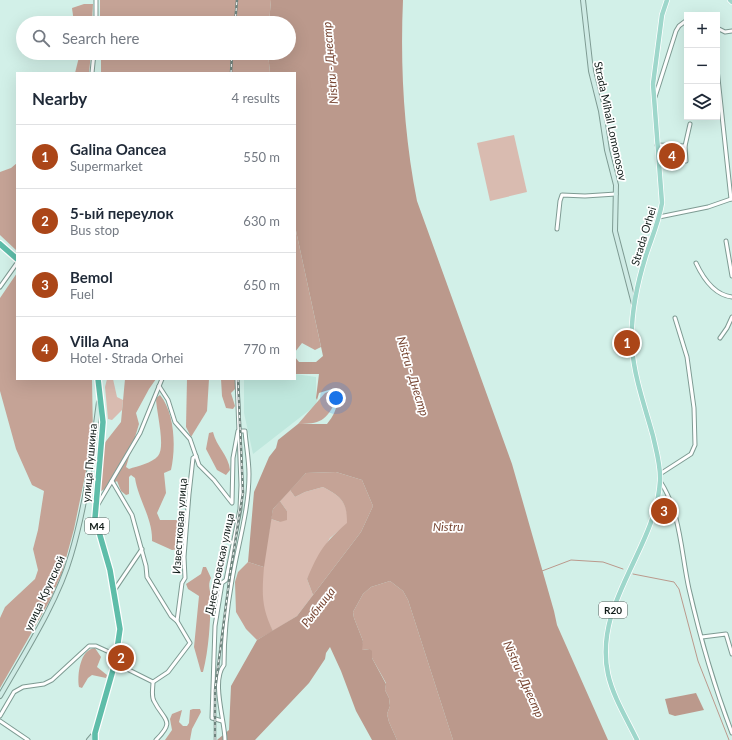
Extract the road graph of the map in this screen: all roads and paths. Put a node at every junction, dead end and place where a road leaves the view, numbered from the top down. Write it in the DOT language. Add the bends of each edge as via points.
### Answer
graph roads {
  1 [pos="96,0"];
  2 [pos="583,0"];
  3 [pos="667,0"];
  4 [pos="96,16"];
  5 [pos="684,22"];
  6 [pos="720,30"];
  7 [pos="732,31"];
  8 [pos="93,60"];
  9 [pos="92,72"];
  10 [pos="719,84"];
  11 [pos="654,100"];
  12 [pos="690,124"];
  13 [pos="657,145"];
  14 [pos="686,146"];
  15 [pos="686,161"];
  16 [pos="616,194"];
  17 [pos="732,199"];
  18 [pos="659,217"];
  19 [pos="558,229"];
  20 [pos="726,240"];
  21 [pos="0,244"];
  22 [pos="16,258"];
  23 [pos="696,263"];
  24 [pos="16,264"];
  25 [pos="732,276"];
  26 [pos="0,287"];
  27 [pos="732,297"];
  28 [pos="635,307"];
  29 [pos="732,317"];
  30 [pos="675,318"];
  31 [pos="720,338"];
  32 [pos="98,380"];
  33 [pos="162,380"];
  34 [pos="237,380"];
  35 [pos="159,386"];
  36 [pos="100,395"];
  37 [pos="238,431"];
  38 [pos="196,456"];
  39 [pos="660,475"];
  40 [pos="112,481"];
  41 [pos="660,481"];
  42 [pos="95,509"];
  43 [pos="142,549"];
  44 [pos="115,589"];
  45 [pos="177,622"];
  46 [pos="702,638"];
  47 [pos="107,651"];
  48 [pos="732,654"];
  49 [pos="115,663"];
  50 [pos="153,682"];
  51 [pos="0,696"];
  52 [pos="0,716"];
  53 [pos="0,721"];
  54 [pos="222,721"];
  55 [pos="732,732"];
  56 [pos="95,733"];
  57 [pos="28,740"];
  58 [pos="89,740"];
  59 [pos="95,740"];
  60 [pos="156,740"];
  61 [pos="225,740"];
  62 [pos="637,740"];
  1 -- 4 [label="street"];
  2 -- 16 [label="street, Strada Mihail Lomonosov" via="591,71"];
  3 -- 11 [label="main road, Strada Orhei / R20" via="662,15 655,65"];
  5 -- 11 [label="street, Strada Orhei" via="676,31"];
  6 -- 7 [label="street"];
  8 -- 9 [label="street"];
  10 -- 17 [label="street"];
  11 -- 13 [label="main road, Strada Orhei / R20"];
  12 -- 14 [label="street"];
  13 -- 14 [label="street"];
  13 -- 18 [label="main road, Strada Orhei / R20" via="662,192"];
  14 -- 15 [label="street"];
  16 -- 19 [label="street" via="562,195"];
  16 -- 28 [label="street, Strada Mihail Lomonosov" via="615,231"];
  17 -- 18 [label="street"];
  18 -- 28 [label="main road, Strada Orhei / R20" via="643,266"];
  20 -- 25 [label="street"];
  21 -- 22 [label="highway"];
  23 -- 27 [label="street" via="714,289 722,295"];
  24 -- 26 [label="street"];
  28 -- 39 [label="main road, Strada Mihail Lomonosov / R20" via="632,340 634,358"];
  29 -- 31 [label="street"];
  30 -- 39 [label="street" via="687,357 694,408 695,445 691,454"];
  32 -- 36 [label="highway, M4"];
  33 -- 35 [label="street"];
  34 -- 37 [label="street, Днестровская улица"];
  35 -- 38 [label="street" via="168,400 175,422 190,439"];
  35 -- 40 [label="street" via="140,433"];
  36 -- 42 [label="highway, улица Пушкина / M4" via="102,430"];
  36 -- 51 [label="street, улица Крупской" via="88,476 72,555 32,642"];
  37 -- 38 [label="street" via="233,458 232,503 199,465"];
  37 -- 54 [label="street, Днестровская улица" via="245,431 249,473 242,534 232,580 224,638 224,665 219,683"];
  37 -- 54 [label="street, Днестровская улица" via="241,459 240,509 226,580 222,583 215,626 212,718"];
  38 -- 45 [label="street, Известковая улица" via="189,494 185,578 182,583"];
  39 -- 41 [label="main road, Strada Mihail Lomonosov / R20"];
  40 -- 42 [label="street"];
  40 -- 43 [label="street" via="132,515"];
  41 -- 46 [label="street, Strada Mihail Lomonosov" via="668,493 677,520"];
  41 -- 62 [label="main road, R20" via="653,516 612,612 606,642 606,663 610,680"];
  42 -- 44 [label="highway, улица Пушкина / M4" via="96,522"];
  43 -- 44 [label="street"];
  43 -- 45 [label="street" via="147,577"];
  44 -- 49 [label="highway, улица Пушкина / M4" via="120,629"];
  45 -- 50 [label="street" via="190,643 168,672"];
  46 -- 48 [label="street" via="726,634"];
  46 -- 55 [label="street, Strada Mihail Lomonosov"];
  47 -- 52 [label="street" via="89,646 52,680 44,684 23,687 14,692"];
  49 -- 50 [label="street"];
  49 -- 56 [label="highway, улица Пушкина / M4"];
  50 -- 60 [label="street" via="153,700 166,717 167,724 166,730"];
  53 -- 57 [label="street"];
  54 -- 61 [label="street, Днестровская улица"];
  56 -- 58 [label="street, улица Пушкина"];
  56 -- 59 [label="highway, M4"];
}
